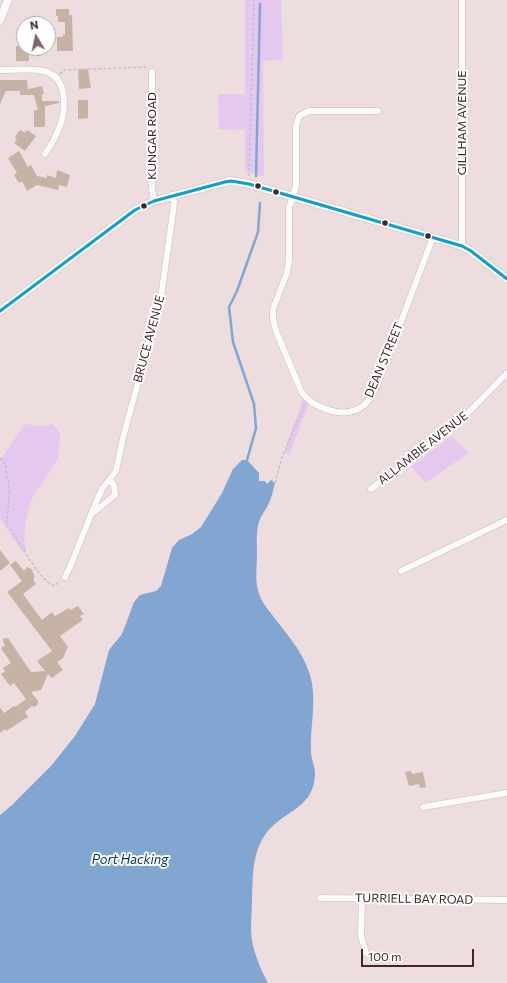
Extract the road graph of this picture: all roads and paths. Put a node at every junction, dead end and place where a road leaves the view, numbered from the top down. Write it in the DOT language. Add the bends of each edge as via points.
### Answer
graph roads {
  1 [pos="8,0"];
  2 [pos="254,0"];
  3 [pos="462,0"];
  4 [pos="0,20"];
  5 [pos="0,70"];
  6 [pos="152,72"];
  7 [pos="56,77"];
  8 [pos="378,111"];
  9 [pos="45,154"];
  10 [pos="249,184"];
  11 [pos="174,195"];
  12 [pos="293,197"];
  13 [pos="154,201"];
  14 [pos="433,238"];
  15 [pos="462,246"];
  16 [pos="507,279"];
  17 [pos="0,311"];
  18 [pos="507,373"];
  19 [pos="307,398"];
  20 [pos="0,458"];
  21 [pos="110,480"];
  22 [pos="275,483"];
  23 [pos="372,489"];
  24 [pos="90,515"];
  25 [pos="507,520"];
  26 [pos="401,571"];
  27 [pos="65,577"];
  28 [pos="507,793"];
  29 [pos="423,807"];
  30 [pos="320,898"];
  31 [pos="362,898"];
  32 [pos="507,900"];
  33 [pos="366,953"];
  1 -- 4 [label="street"];
  2 -- 10 [label="path"];
  3 -- 15 [label="street, GILLHAM AVENUE"];
  5 -- 7 [label="street" via="43,70"];
  6 -- 7 [label="path" via="147,67 64,70"];
  6 -- 13 [label="street, KUNGAR ROAD"];
  7 -- 9 [label="street" via="62,87 64,100 62,120"];
  8 -- 12 [label="street" via="309,112 299,116 296,126 296,186"];
  10 -- 11 [label="street" via="231,181"];
  10 -- 12 [label="street"];
  11 -- 13 [label="street"];
  11 -- 21 [label="street, BRUCE AVENUE" via="161,297 116,471"];
  12 -- 14 [label="street"];
  12 -- 19 [label="street" via="290,208 287,273 273,309 273,319 301,391"];
  13 -- 17 [label="street" via="136,210"];
  14 -- 15 [label="street"];
  14 -- 19 [label="street, DEAN STREET" via="370,399 358,410 342,412 319,406"];
  15 -- 16 [label="street"];
  18 -- 23 [label="street, ALLAMBIE AVENUE" via="457,424"];
  19 -- 22 [label="path" via="282,457"];
  20 -- 27 [label="path" via="6,465 8,482 6,524 48,583 54,586"];
  21 -- 24 [label="street, BRUCE AVENUE" via="102,489"];
  21 -- 24 [label="street, BRUCE AVENUE" via="115,495"];
  24 -- 27 [label="street, BRUCE AVENUE"];
  25 -- 26 [label="street"];
  28 -- 29 [label="street"];
  30 -- 31 [label="street, TURRIELL BAY ROAD"];
  31 -- 32 [label="street, TURRIELL BAY ROAD"];
  31 -- 33 [label="street" via="361,936"];
}
